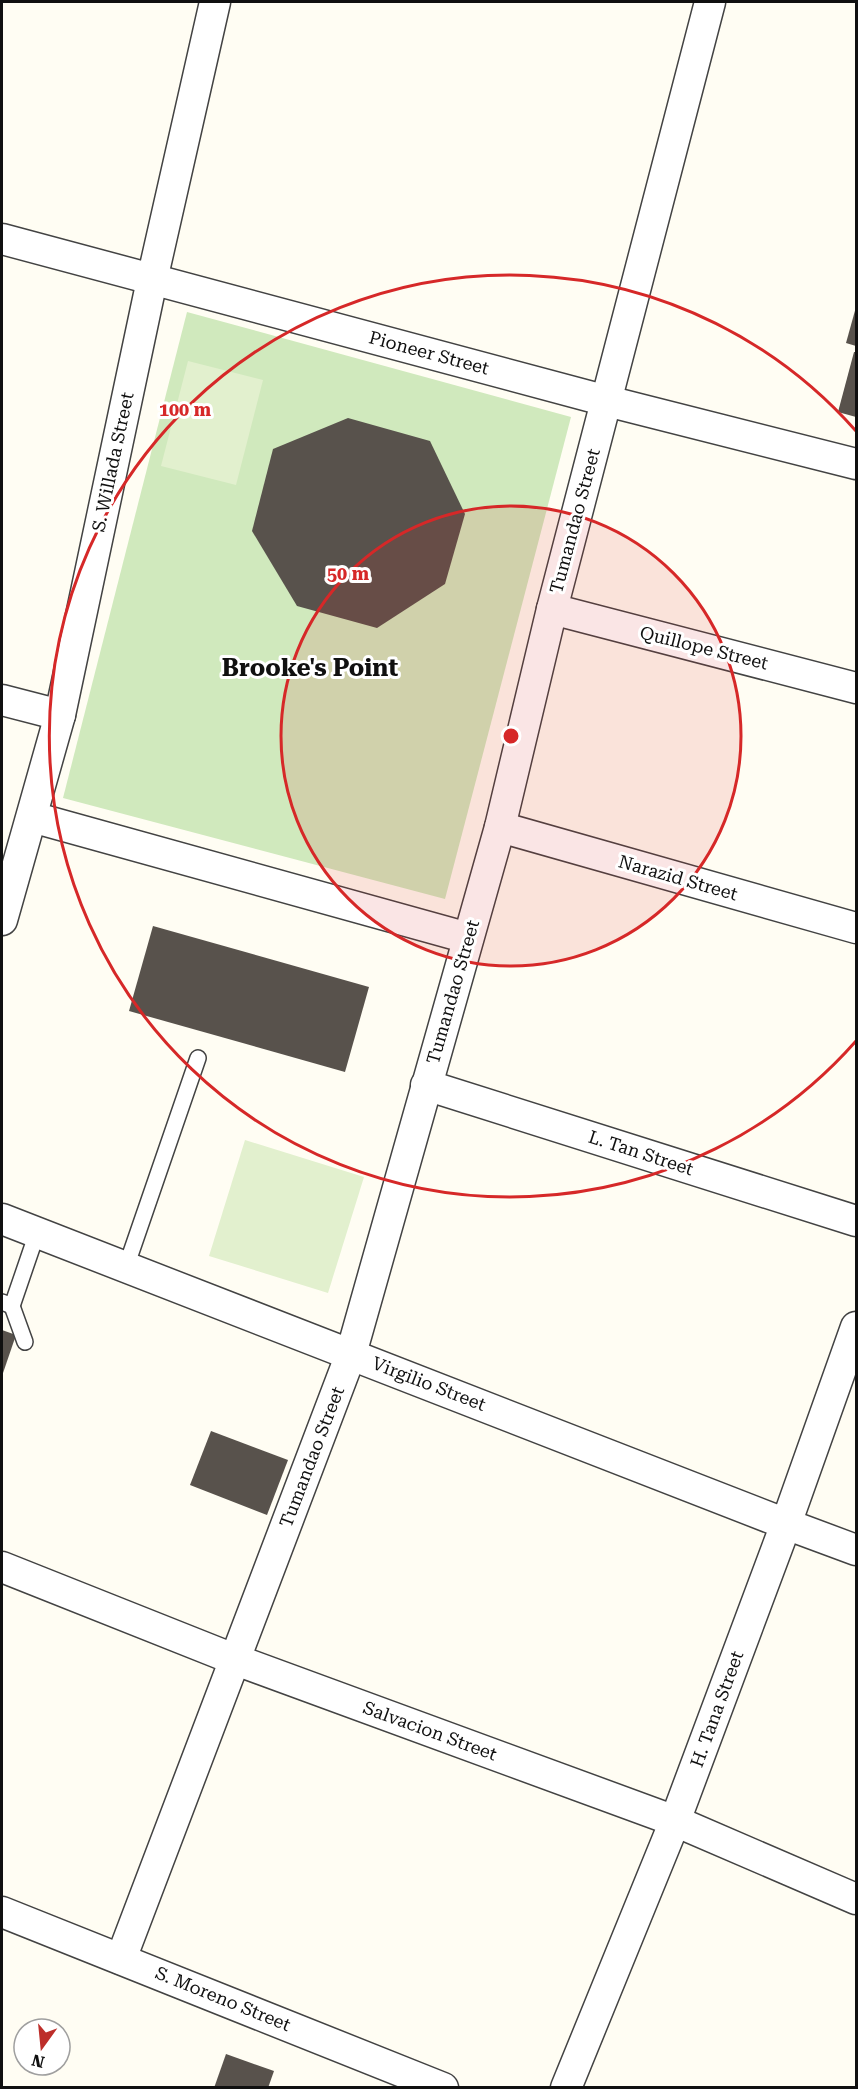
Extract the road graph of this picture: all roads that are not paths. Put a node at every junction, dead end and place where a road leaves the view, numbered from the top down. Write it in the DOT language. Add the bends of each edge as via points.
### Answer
graph roads {
  1 [pos="215,2"];
  2 [pos="710,2"];
  3 [pos="2,240"];
  4 [pos="152,280"];
  5 [pos="607,400"];
  6 [pos="856,464"];
  7 [pos="552,609"];
  8 [pos="856,687"];
  9 [pos="2,700"];
  10 [pos="60,715"];
  11 [pos="32,817"];
  12 [pos="500,827"];
  13 [pos="2,920"];
  14 [pos="856,928"];
  15 [pos="468,938"];
  16 [pos="198,1058"];
  17 [pos="426,1085"];
  18 [pos="2,1219"];
  19 [pos="856,1221"];
  20 [pos="37,1233"];
  21 [pos="126,1267"];
  22 [pos="7,1304"];
  23 [pos="856,1327"];
  24 [pos="25,1342"];
  25 [pos="351,1354"];
  26 [pos="786,1524"];
  27 [pos="856,1550"];
  28 [pos="2,1567"];
  29 [pos="236,1660"];
  30 [pos="675,1821"];
  31 [pos="856,1899"];
  32 [pos="2,1912"];
  33 [pos="121,1959"];
  34 [pos="443,2088"];
  35 [pos="566,2088"];
  1 -- 4 [label="street, S. Willada Street"];
  2 -- 5 [label="street, Tumandao Street"];
  3 -- 4 [label="street, Pioneer Street"];
  4 -- 5 [label="street, Pioneer Street"];
  4 -- 10 [label="street, S. Willada Street"];
  5 -- 6 [label="street, Pioneer Street"];
  5 -- 7 [label="street, Tumandao Street"];
  7 -- 8 [label="street, Quillope Street"];
  7 -- 12 [label="street, Tumandao Street"];
  9 -- 10 [label="street"];
  10 -- 11 [label="street, S. Willada Street"];
  11 -- 13 [label="street, S. Willada Street"];
  11 -- 15 [label="street"];
  12 -- 14 [label="street, Narazid Street"];
  12 -- 15 [label="street, Tumandao Street"];
  15 -- 17 [label="street, Tumandao Street"];
  16 -- 21 [label="lane"];
  17 -- 19 [label="street, L. Tan Street"];
  17 -- 25 [label="street, Tumandao Street"];
  18 -- 20 [label="street, Virgilio Street"];
  20 -- 21 [label="street, Virgilio Street"];
  20 -- 22 [label="lane"];
  21 -- 25 [label="street, Virgilio Street"];
  22 -- 24 [label="lane"];
  23 -- 26 [label="street, H. Tana Street"];
  25 -- 26 [label="street, Virgilio Street"];
  25 -- 29 [label="street, Tumandao Street"];
  26 -- 27 [label="street, Virgilio Street"];
  26 -- 30 [label="street, H. Tana Street"];
  28 -- 29 [label="street, Salvacion Street"];
  29 -- 30 [label="street, Salvacion Street"];
  29 -- 33 [label="street, Tumandao Street"];
  30 -- 31 [label="street, Salvacion Street"];
  30 -- 35 [label="street, H. Tana Street"];
  32 -- 33 [label="street, S. Moreno Street"];
  33 -- 34 [label="street, S. Moreno Street"];
}
